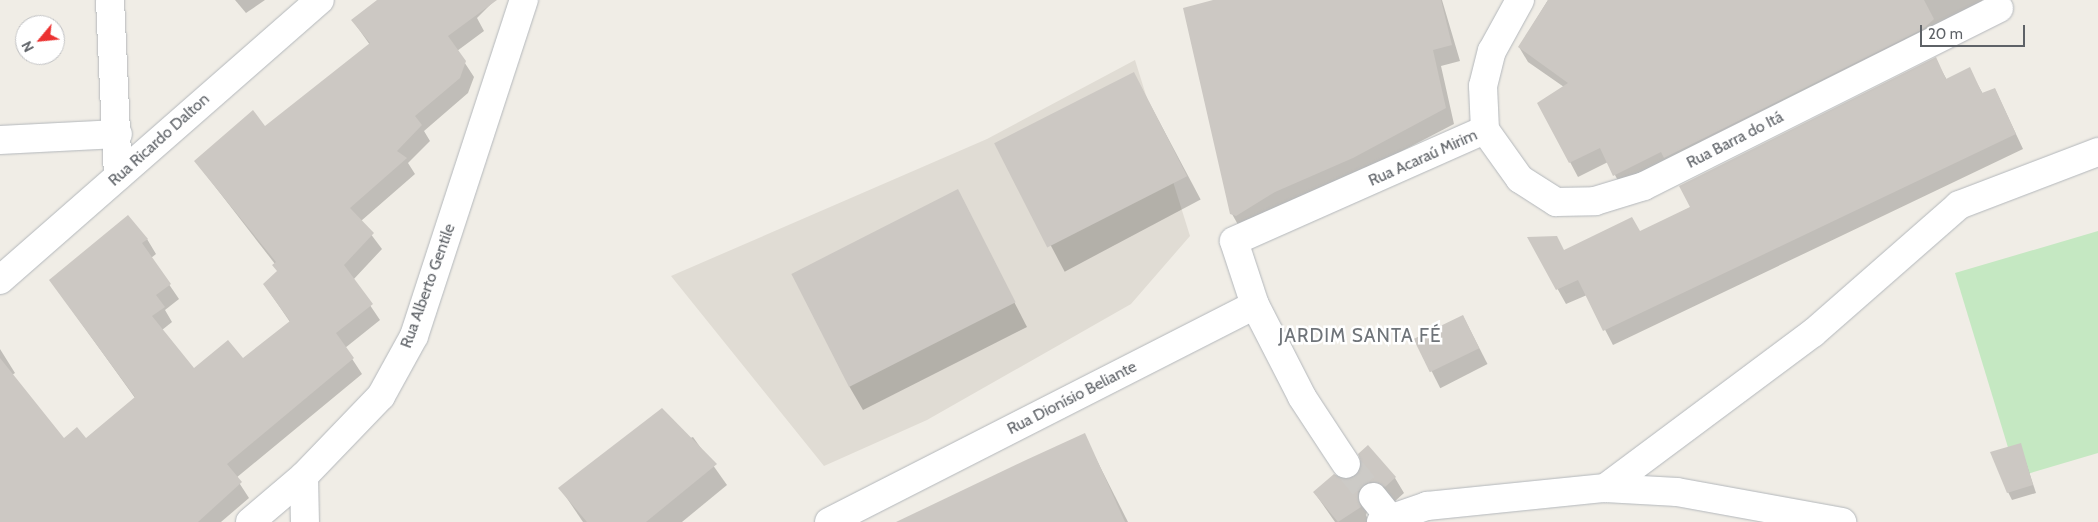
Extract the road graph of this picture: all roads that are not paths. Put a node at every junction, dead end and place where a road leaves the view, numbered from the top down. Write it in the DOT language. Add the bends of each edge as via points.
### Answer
graph roads {
  1 [pos="110,0"];
  2 [pos="320,0"];
  3 [pos="524,0"];
  4 [pos="1520,0"];
  5 [pos="1999,8"];
  6 [pos="1484,130"];
  7 [pos="118,134"];
  8 [pos="0,140"];
  9 [pos="2098,152"];
  10 [pos="118,176"];
  11 [pos="0,280"];
  12 [pos="1256,305"];
  13 [pos="1346,464"];
  14 [pos="304,476"];
  15 [pos="1605,488"];
  16 [pos="1381,512"];
  17 [pos="250,522"];
  18 [pos="305,522"];
  19 [pos="829,522"];
  20 [pos="1842,522"];
  1 -- 7 [label="street"];
  2 -- 10 [label="street, Rua Ricardo Dalton"];
  3 -- 14 [label="street, Rua Alberto Gentile" via="414,336 381,396"];
  4 -- 6 [label="street, Rua Acaraú Mirim" via="1492,51 1483,86"];
  5 -- 6 [label="street, Rua Barra do Itá" via="1644,186 1596,201 1556,202 1549,198 1520,179"];
  6 -- 12 [label="street, Rua Acaraú Mirim" via="1234,241"];
  7 -- 8 [label="street"];
  7 -- 10 [label="street"];
  9 -- 15 [label="street" via="1959,205 1814,333"];
  10 -- 11 [label="street, Rua Ricardo Dalton"];
  12 -- 13 [label="street" via="1302,397"];
  12 -- 19 [label="street, Rua Dionísio Beliante"];
  14 -- 17 [label="street, Rua Alberto Gentile"];
  14 -- 18 [label="street"];
  15 -- 16 [label="street"];
  15 -- 20 [label="street" via="1678,492"];
}
